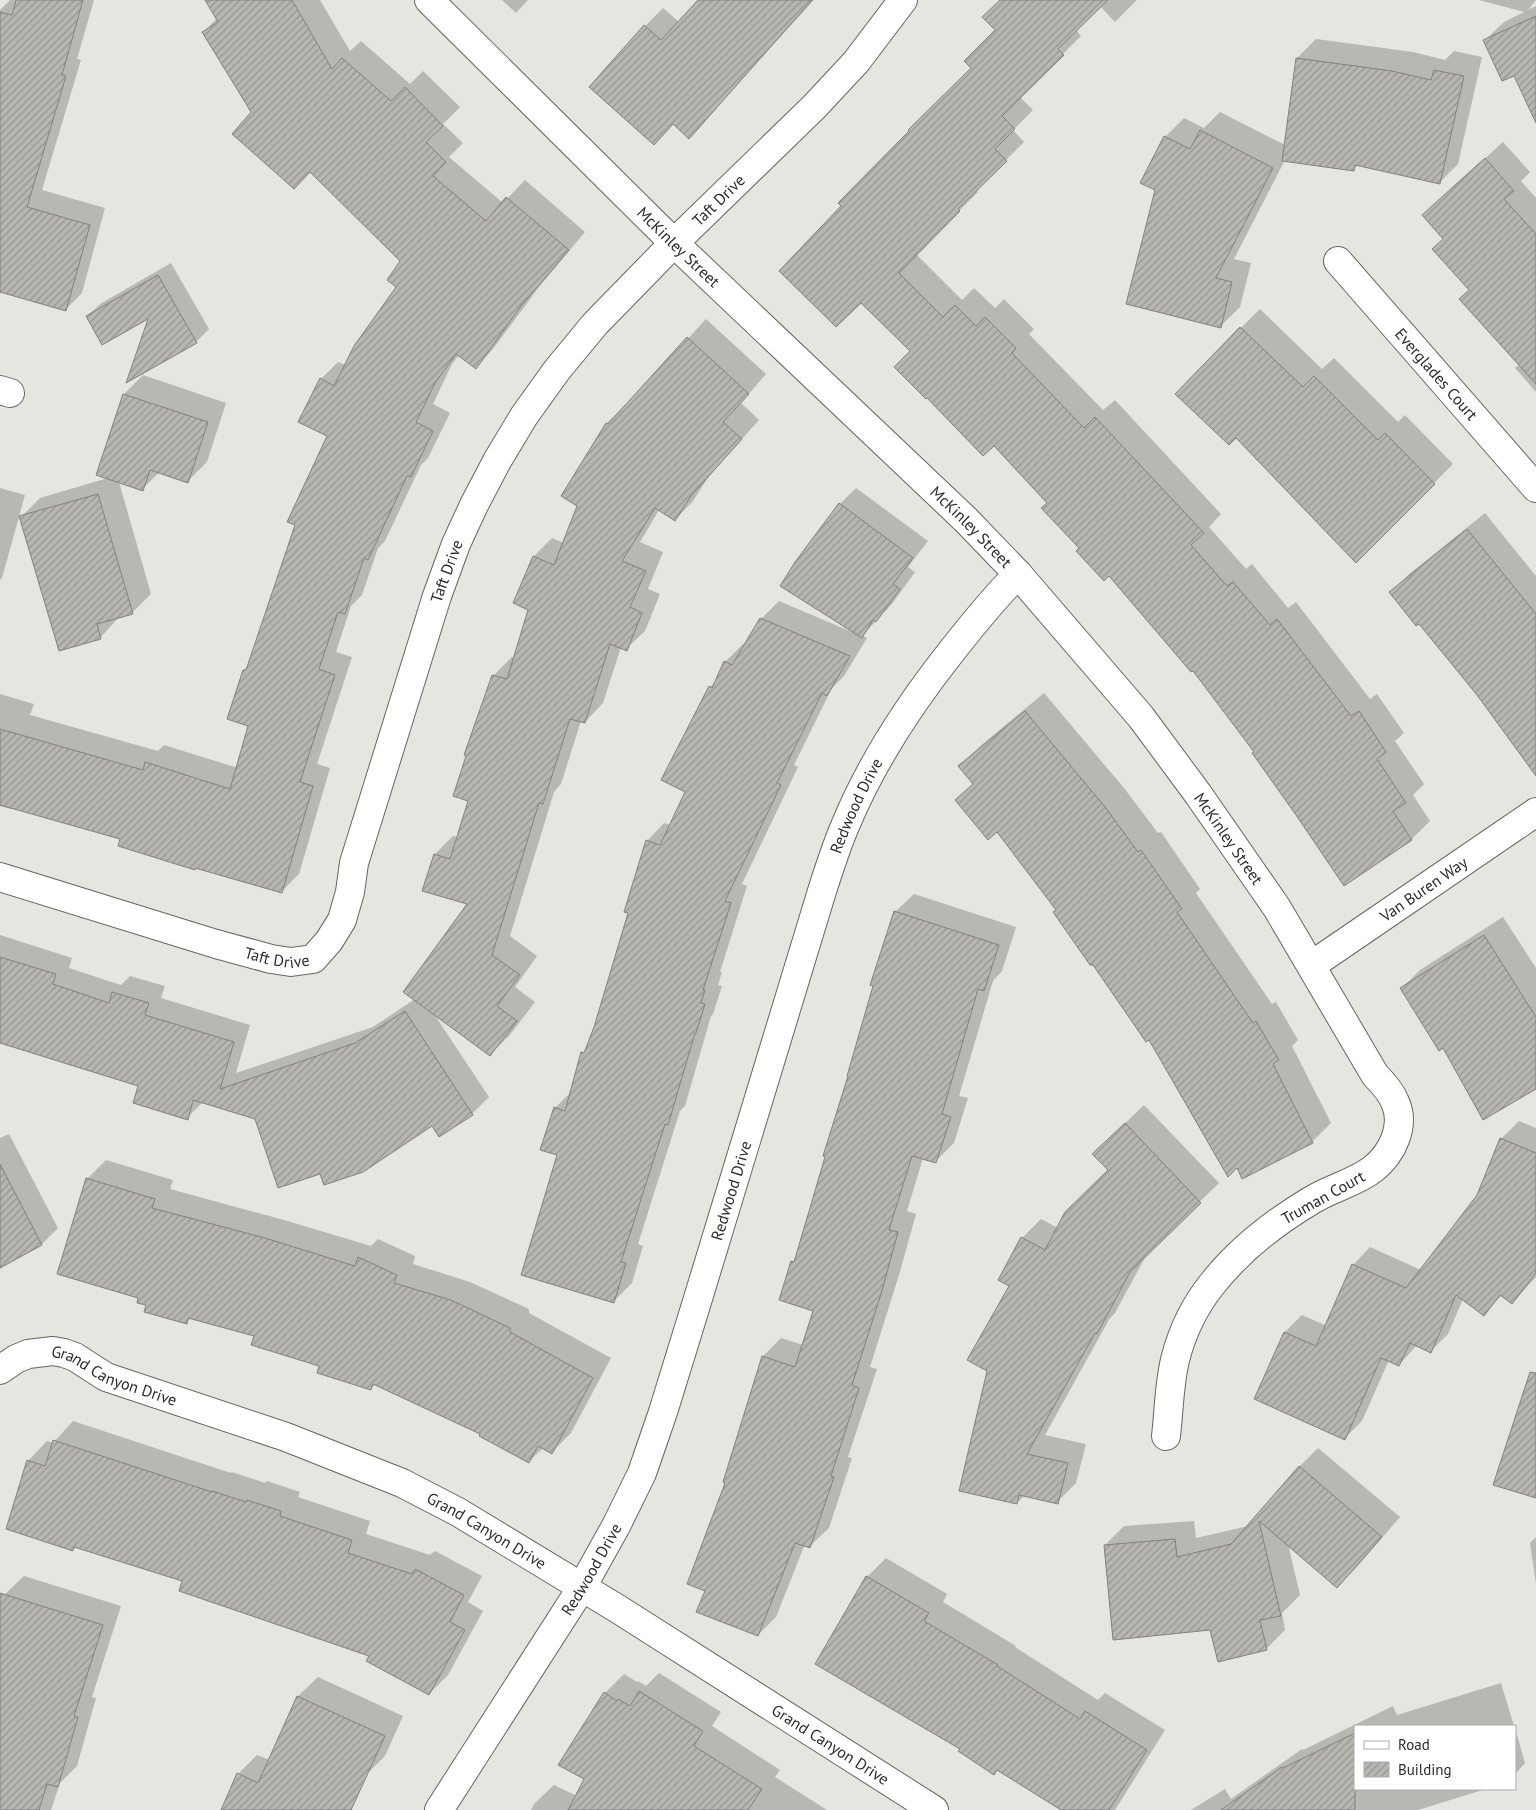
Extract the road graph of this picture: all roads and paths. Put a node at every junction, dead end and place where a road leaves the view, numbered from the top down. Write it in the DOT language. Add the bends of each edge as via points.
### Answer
graph roads {
  1 [pos="430,0"];
  2 [pos="903,0"];
  3 [pos="674,243"];
  4 [pos="1338,261"];
  5 [pos="1536,488"];
  6 [pos="1018,574"];
  7 [pos="1536,812"];
  8 [pos="0,878"];
  9 [pos="1312,965"];
  10 [pos="1395,1140"];
  11 [pos="0,1370"];
  12 [pos="1166,1436"];
  13 [pos="582,1587"];
  14 [pos="438,1810"];
  15 [pos="934,1810"];
  1 -- 3 [label="street, McKinley Street"];
  2 -- 3 [label="street, Taft Drive" via="856,62 814,107"];
  3 -- 6 [label="street, McKinley Street" via="966,520"];
  3 -- 8 [label="street, Taft Drive" via="595,324 557,370 524,416 474,505 437,596 354,863 342,920 313,959 291,962 271,959"];
  4 -- 5 [label="street, Everglades Court"];
  6 -- 9 [label="street, McKinley Street" via="1152,732 1277,908"];
  6 -- 13 [label="street, Redwood Drive" via="987,606 899,723 844,826 660,1421 637,1482"];
  7 -- 9 [label="street, Van Buren Way"];
  9 -- 10 [label="street, McKinley Street" via="1375,1075 1396,1102 1400,1119"];
  10 -- 12 [label="street, Truman Court" via="1372,1170 1313,1199 1284,1218 1252,1242 1213,1283 1190,1317 1175,1361"];
  11 -- 13 [label="street, Grand Canyon Drive" via="28,1354 53,1351 75,1357 106,1377 286,1437 402,1483 458,1512"];
  13 -- 14 [label="street, Redwood Drive"];
  13 -- 15 [label="street, Grand Canyon Drive"];
}
